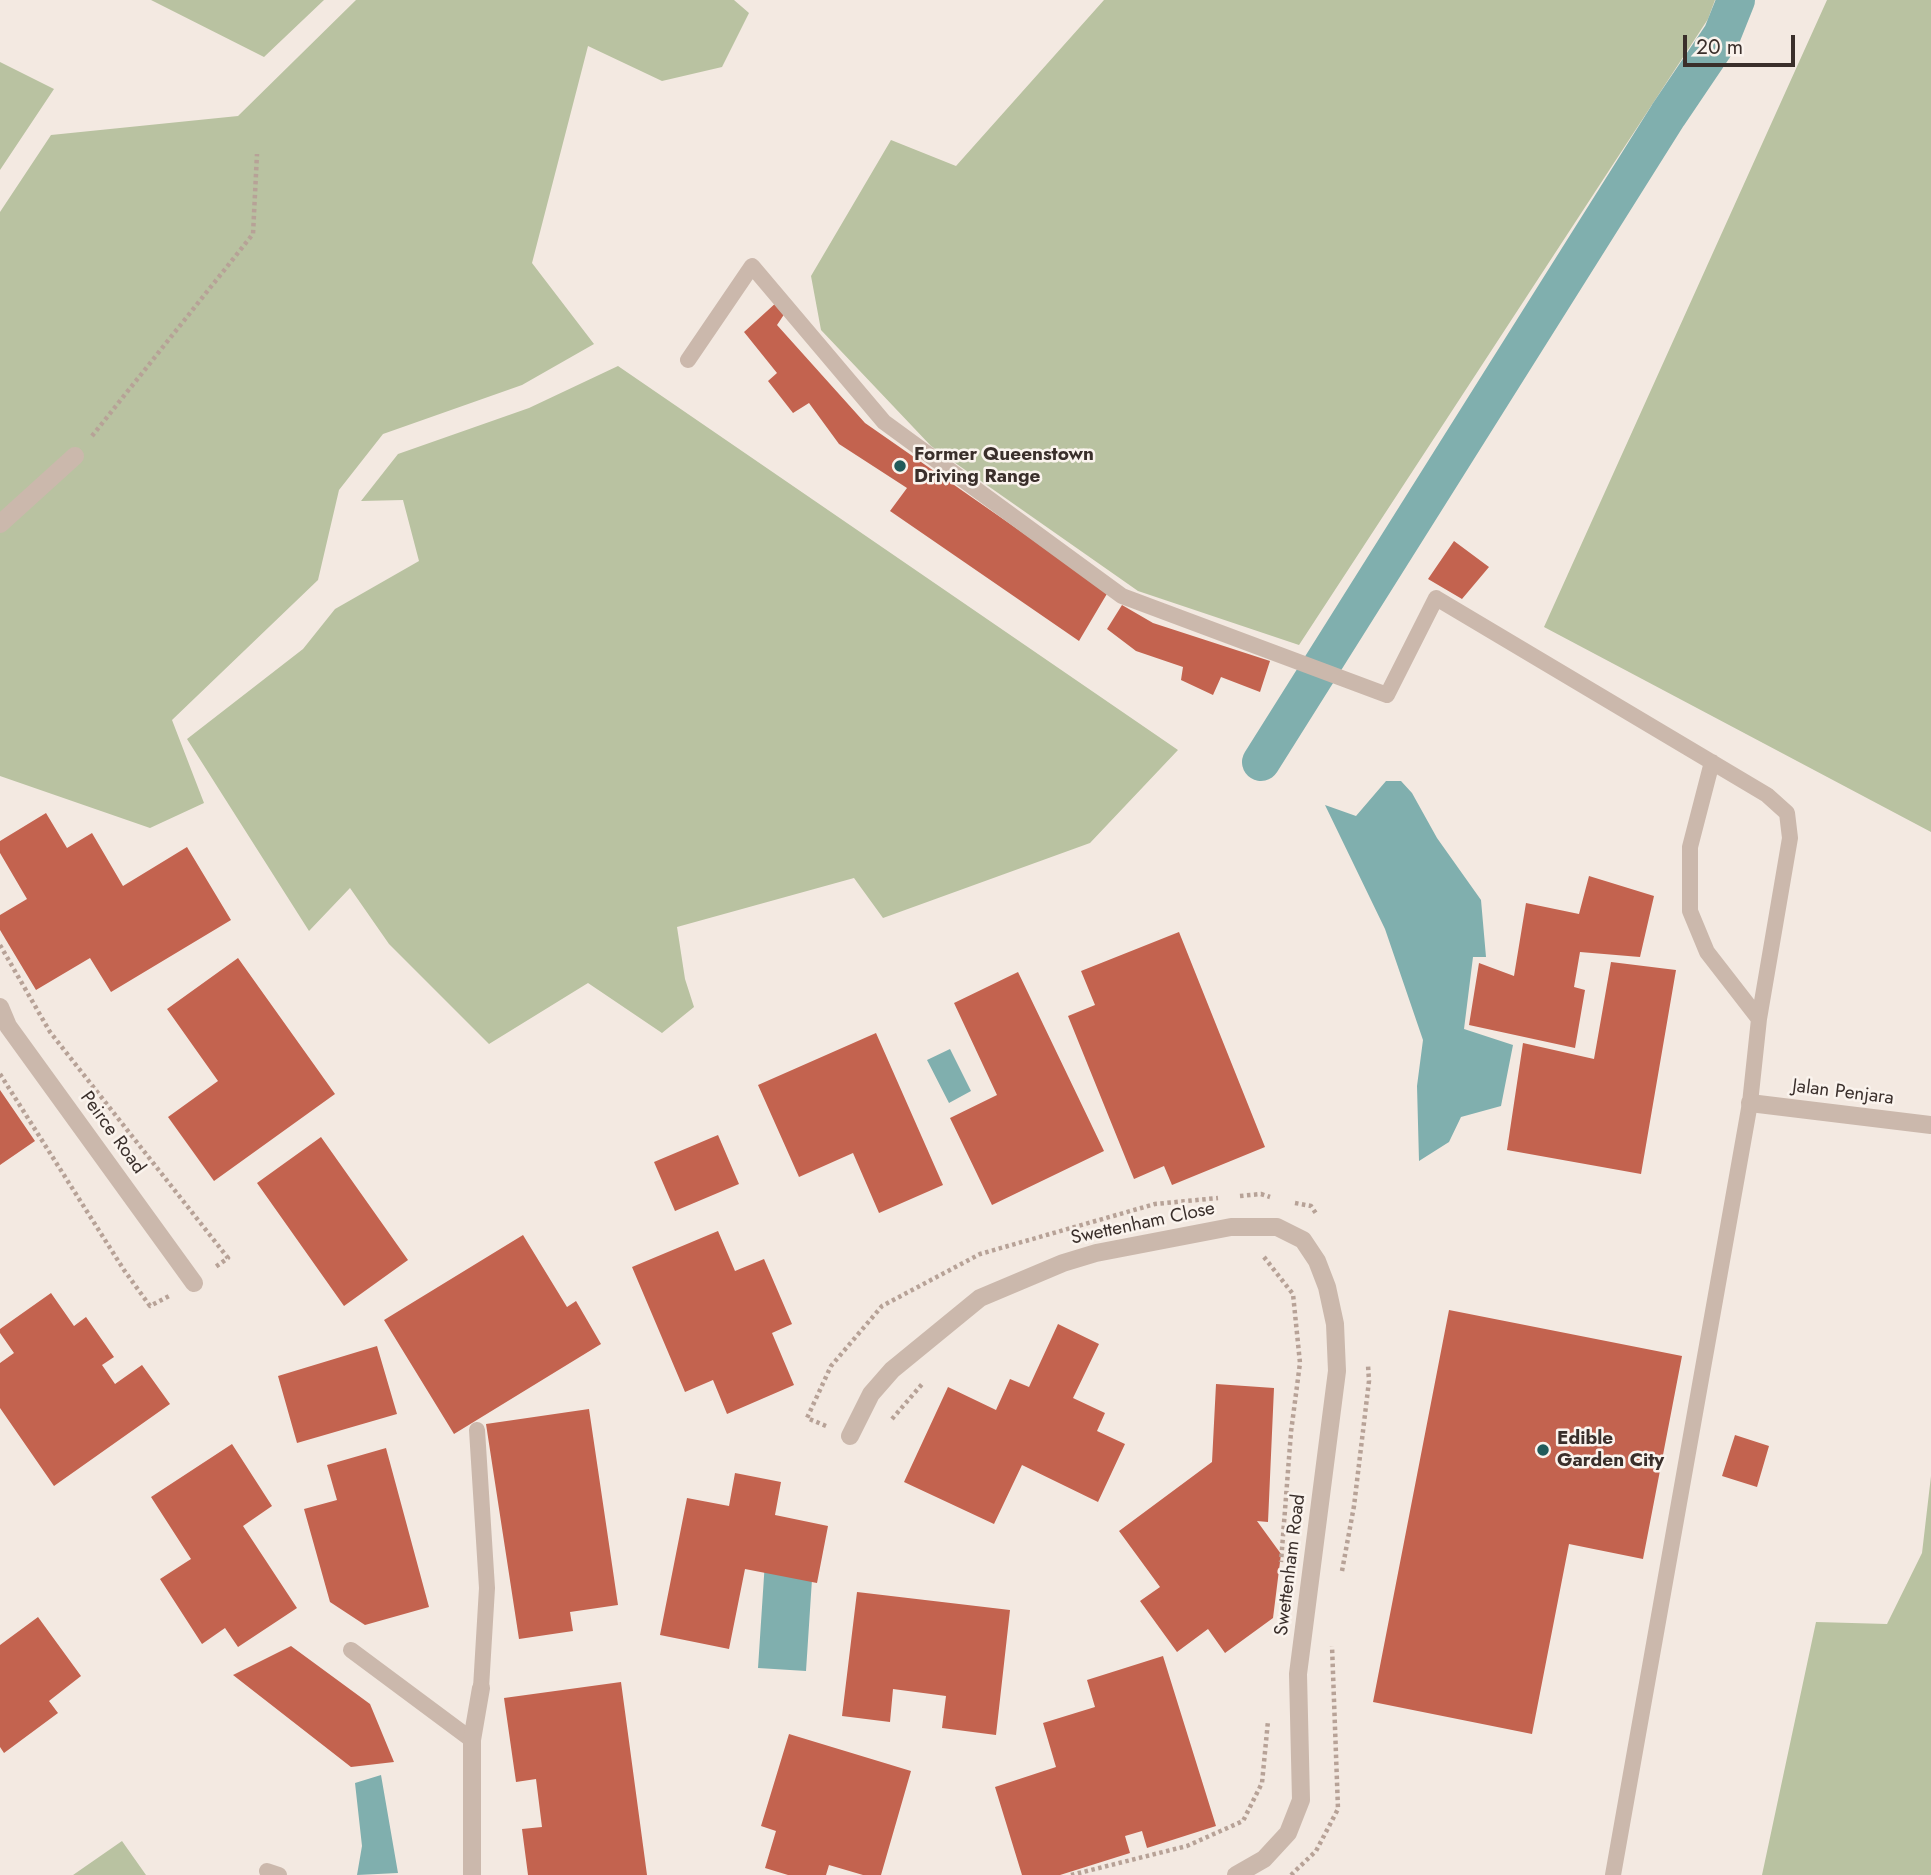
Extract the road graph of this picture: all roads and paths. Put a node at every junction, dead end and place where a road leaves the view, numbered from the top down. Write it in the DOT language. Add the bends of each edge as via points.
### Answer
graph roads {
  1 [pos="257,154"];
  2 [pos="688,360"];
  3 [pos="75,456"];
  4 [pos="0,524"];
  5 [pos="1712,762"];
  6 [pos="0,945"];
  7 [pos="0,1007"];
  8 [pos="1759,1019"];
  9 [pos="0,1074"];
  10 [pos="1750,1103"];
  11 [pos="1931,1125"];
  12 [pos="1234,1197"];
  13 [pos="1221,1198"];
  14 [pos="1273,1198"];
  15 [pos="1286,1200"];
  16 [pos="1318,1216"];
  17 [pos="1303,1240"];
  18 [pos="1254,1255"];
  19 [pos="194,1283"];
  20 [pos="1366,1355"];
  21 [pos="929,1377"];
  22 [pos="886,1426"];
  23 [pos="477,1430"];
  24 [pos="850,1436"];
  25 [pos="1281,1571"];
  26 [pos="1342,1575"];
  27 [pos="1332,1644"];
  28 [pos="351,1650"];
  29 [pos="481,1688"];
  30 [pos="1268,1720"];
  31 [pos="472,1740"];
  32 [pos="472,1875"];
  33 [pos="1071,1875"];
  34 [pos="1236,1875"];
  35 [pos="1291,1875"];
  36 [pos="1613,1875"];
  1 -- 3 [label="path" via="253,234"];
  2 -- 5 [label="lane" via="752,267 884,422 1122,596 1387,695 1436,598"];
  3 -- 4 [label="street"];
  5 -- 8 [label="lane" via="1690,847 1690,911 1707,952"];
  5 -- 8 [label="lane" via="1767,795 1787,813 1790,838"];
  6 -- 19 [label="path" via="50,1032 228,1258"];
  7 -- 19 [label="street, Peirce Road" via="8,1026"];
  8 -- 10 [label="lane"];
  9 -- 19 [label="path" via="150,1306"];
  10 -- 11 [label="street, Jalan Penjara"];
  10 -- 36 [label="lane"];
  12 -- 14 [label="path"];
  13 -- 24 [label="path" via="1155,1204 980,1254 882,1306 831,1366 807,1418"];
  15 -- 16 [label="path" via="1311,1206"];
  17 -- 24 [label="street, Swettenham Close" via="1277,1227 1231,1227 1096,1253 980,1298 892,1370 871,1394"];
  17 -- 34 [label="street, Swettenham Road" via="1327,1287 1335,1324 1337,1371 1298,1674 1301,1800 1288,1833 1264,1859"];
  18 -- 25 [label="path" via="1266,1257 1293,1294 1300,1363"];
  20 -- 26 [label="path" via="1369,1381"];
  21 -- 22 [label="path"];
  23 -- 29 [label="lane" via="487,1588"];
  27 -- 35 [label="path" via="1338,1809 1316,1851"];
  28 -- 31 [label="lane"];
  29 -- 31 [label="street"];
  30 -- 33 [label="path" via="1262,1783 1243,1821 1187,1846"];
  31 -- 32 [label="street"];
}
